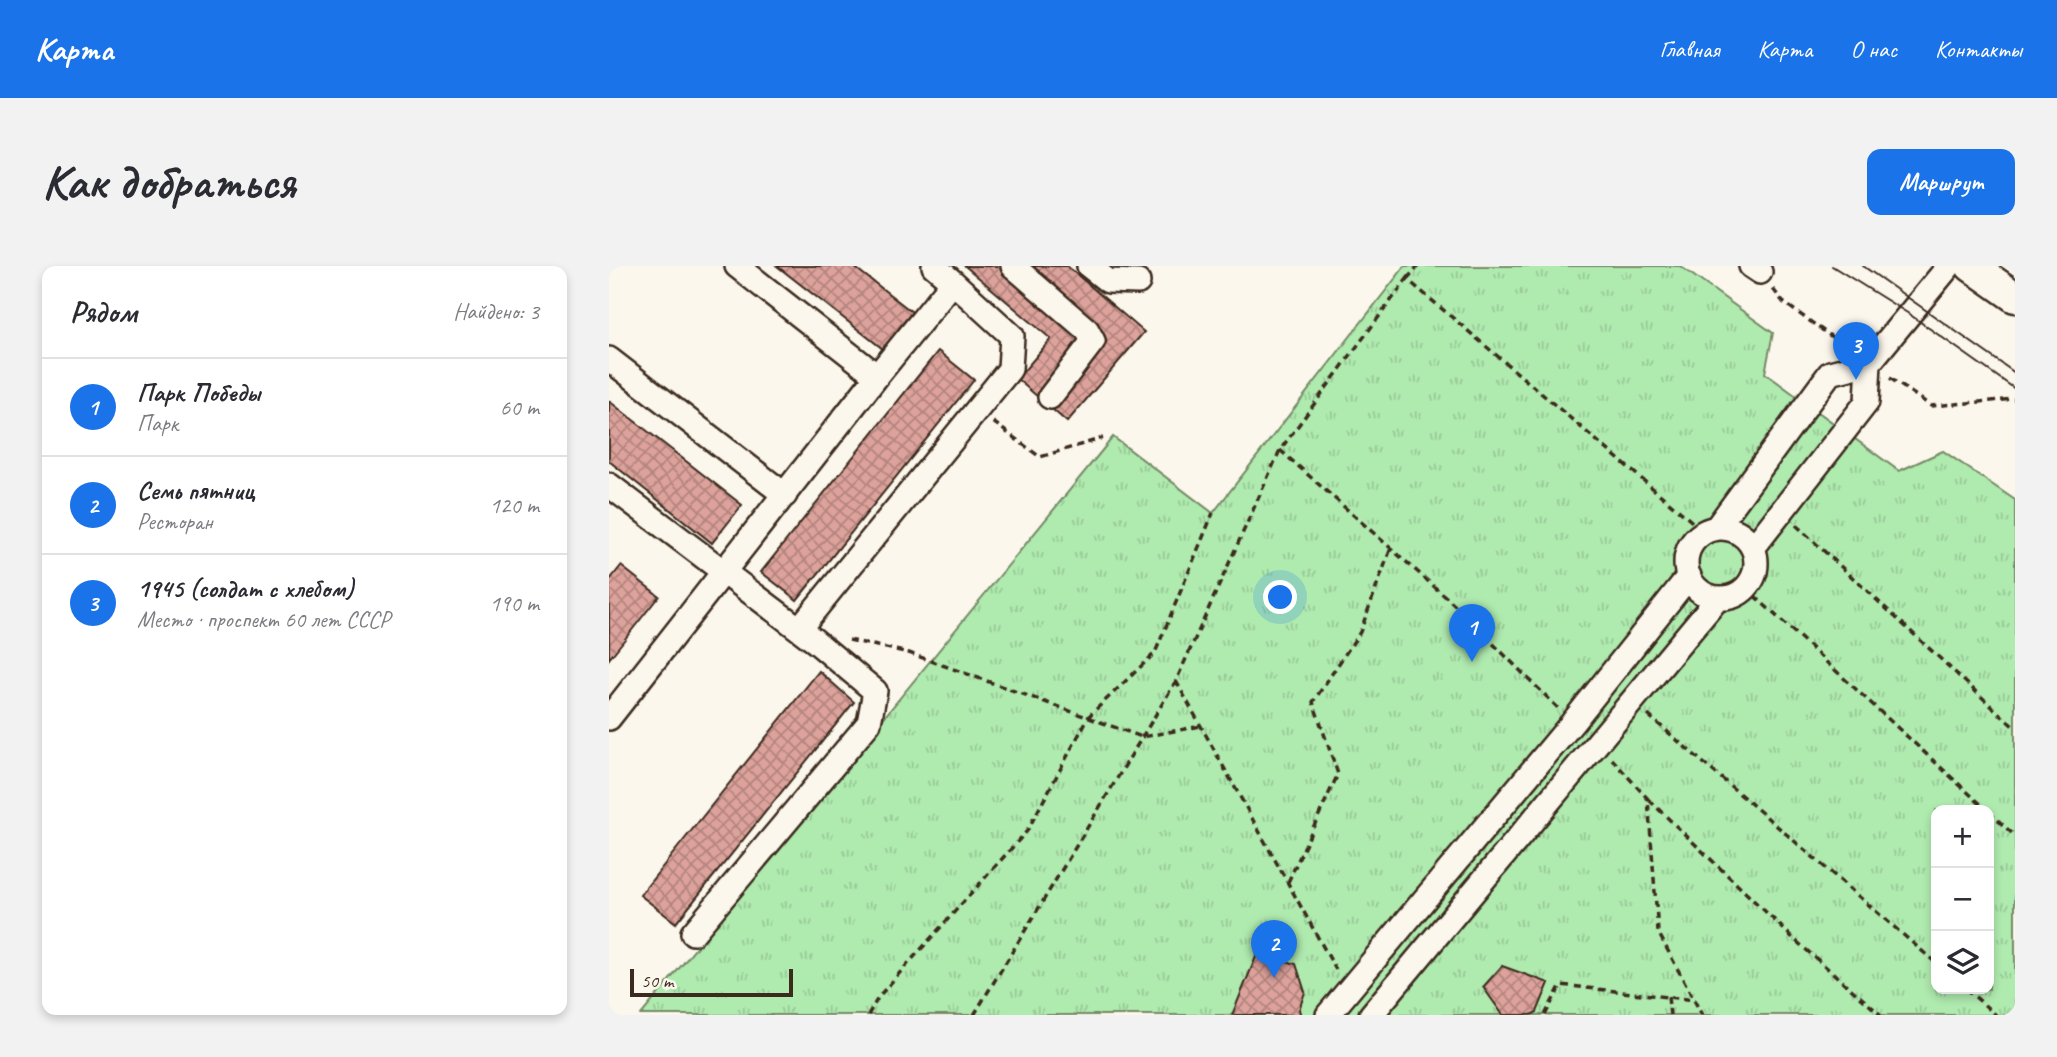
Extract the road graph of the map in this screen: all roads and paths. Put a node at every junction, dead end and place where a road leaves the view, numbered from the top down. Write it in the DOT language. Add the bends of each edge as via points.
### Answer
graph roads {
  1 [pos="737,266"];
  2 [pos="934,266"];
  3 [pos="1013,266"];
  4 [pos="1089,266"];
  5 [pos="1418,266"];
  6 [pos="1949,266"];
  7 [pos="1979,268"];
  8 [pos="1407,279"];
  9 [pos="953,282"];
  10 [pos="1138,282"];
  11 [pos="2015,297"];
  12 [pos="609,359"];
  13 [pos="1869,363"];
  14 [pos="877,376"];
  15 [pos="1050,397"];
  16 [pos="977,410"];
  17 [pos="1103,438"];
  18 [pos="1280,450"];
  19 [pos="609,485"];
  20 [pos="785,495"];
  21 [pos="1782,511"];
  22 [pos="1213,513"];
  23 [pos="1709,529"];
  24 [pos="1391,548"];
  25 [pos="1753,548"];
  26 [pos="724,572"];
  27 [pos="1689,576"];
  28 [pos="1746,587"];
  29 [pos="1719,598"];
  30 [pos="799,629"];
  31 [pos="848,639"];
  32 [pos="1176,681"];
  33 [pos="1633,702"];
  34 [pos="1089,716"];
  35 [pos="609,718"];
  36 [pos="1573,722"];
  37 [pos="1201,726"];
  38 [pos="2015,728"];
  39 [pos="1142,737"];
  40 [pos="1598,744"];
  41 [pos="1648,799"];
  42 [pos="1982,805"];
  43 [pos="1994,817"];
  44 [pos="2015,836"];
  45 [pos="1288,882"];
  46 [pos="693,933"];
  47 [pos="1931,959"];
  48 [pos="1347,990"];
  49 [pos="1972,994"];
  50 [pos="1668,997"];
  51 [pos="1695,1000"];
  52 [pos="868,1015"];
  53 [pos="974,1015"];
  54 [pos="1328,1015"];
  55 [pos="1371,1015"];
  56 [pos="1545,1015"];
  57 [pos="1670,1015"];
  58 [pos="1702,1015"];
  59 [pos="1881,1015"];
  60 [pos="1997,1015"];
  1 -- 14 [label="street"];
  2 -- 9 [label="street"];
  3 -- 15 [label="street" via="1087,330 1093,341"];
  4 -- 10 [label="street" via="1108,281"];
  5 -- 8 [label="path"];
  6 -- 13 [label="street"];
  7 -- 11 [label="main road"];
  8 -- 18 [label="path"];
  8 -- 23 [label="path"];
  9 -- 14 [label="street"];
  9 -- 16 [label="street" via="1012,336 1010,369"];
  12 -- 20 [label="street"];
  13 -- 21 [label="street" via="1867,402"];
  13 -- 23 [label="street" via="1830,373"];
  14 -- 20 [label="street"];
  16 -- 17 [label="path" via="1040,457"];
  16 -- 30 [label="street"];
  18 -- 24 [label="path"];
  18 -- 32 [label="path"];
  19 -- 26 [label="street"];
  20 -- 26 [label="street"];
  21 -- 25 [label="street"];
  21 -- 38 [label="path"];
  22 -- 34 [label="path" via="1155,653"];
  23 -- 25 [label="street" via="1740,533"];
  23 -- 27 [label="street" via="1689,547"];
  24 -- 36 [label="path"];
  24 -- 45 [label="path" via="1360,632 1313,702 1338,775"];
  25 -- 28 [label="street" via="1756,564"];
  26 -- 30 [label="street"];
  26 -- 35 [label="street"];
  27 -- 29 [label="street" via="1697,589"];
  27 -- 36 [label="street"];
  28 -- 29 [label="street"];
  28 -- 42 [label="path"];
  29 -- 33 [label="street"];
  30 -- 46 [label="street" via="875,691 869,723"];
  31 -- 34 [label="path" via="909,653"];
  32 -- 37 [label="path"];
  32 -- 39 [label="path"];
  33 -- 40 [label="street"];
  33 -- 47 [label="path"];
  34 -- 39 [label="path"];
  34 -- 52 [label="path" via="1027,831"];
  36 -- 48 [label="street"];
  37 -- 39 [label="path"];
  37 -- 45 [label="path"];
  39 -- 53 [label="path"];
  40 -- 41 [label="path"];
  40 -- 55 [label="street"];
  41 -- 51 [label="path" via="1658,932"];
  41 -- 59 [label="path"];
  43 -- 44 [label="path"];
  45 -- 48 [label="path"];
  48 -- 54 [label="street"];
  49 -- 60 [label="path"];
  50 -- 51 [label="path"];
  50 -- 56 [label="path" via="1561,985"];
  50 -- 57 [label="path"];
  51 -- 58 [label="path"];
}
